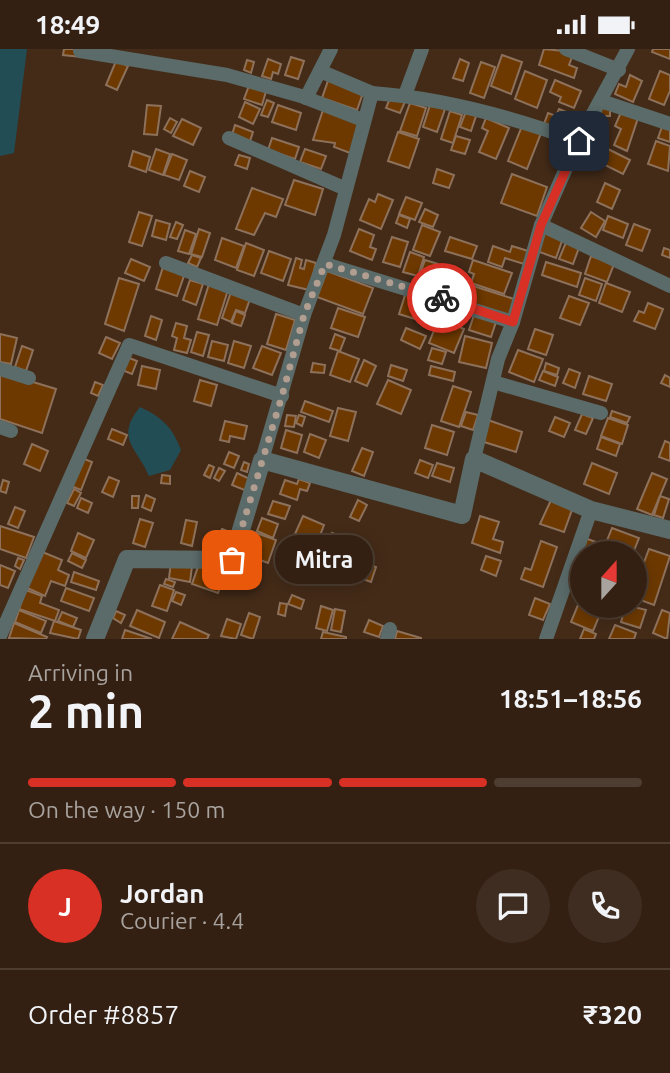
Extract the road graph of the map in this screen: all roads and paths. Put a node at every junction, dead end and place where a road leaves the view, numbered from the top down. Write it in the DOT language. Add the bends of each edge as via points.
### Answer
graph roads {
  1 [pos="331,49"];
  2 [pos="422,49"];
  3 [pos="566,49"];
  4 [pos="628,49"];
  5 [pos="80,51"];
  6 [pos="619,70"];
  7 [pos="320,71"];
  8 [pos="372,93"];
  9 [pos="405,96"];
  10 [pos="306,97"];
  11 [pos="601,101"];
  12 [pos="363,120"];
  13 [pos="670,124"];
  14 [pos="229,138"];
  15 [pos="579,141"];
  16 [pos="346,188"];
  17 [pos="541,225"];
  18 [pos="166,263"];
  19 [pos="325,264"];
  20 [pos="670,286"];
  21 [pos="304,315"];
  22 [pos="513,322"];
  23 [pos="0,369"];
  24 [pos="29,378"];
  25 [pos="493,381"];
  26 [pos="282,396"];
  27 [pos="601,413"];
  28 [pos="474,459"];
  29 [pos="262,460"];
  30 [pos="591,510"];
  31 [pos="670,530"];
  32 [pos="0,636"];
  33 [pos="95,639"];
  34 [pos="546,639"];
  1 -- 7 [label="street"];
  2 -- 9 [label="street"];
  3 -- 6 [label="street"];
  4 -- 6 [label="street"];
  5 -- 10 [label="street" via="227,75"];
  6 -- 11 [label="street"];
  7 -- 8 [label="street"];
  7 -- 10 [label="street"];
  8 -- 9 [label="street"];
  8 -- 12 [label="street"];
  9 -- 15 [label="street" via="517,119"];
  10 -- 12 [label="street"];
  11 -- 13 [label="street"];
  11 -- 15 [label="street"];
  12 -- 16 [label="street"];
  14 -- 16 [label="street"];
  15 -- 17 [label="street"];
  16 -- 19 [label="street"];
  17 -- 20 [label="street"];
  17 -- 22 [label="street"];
  18 -- 21 [label="street"];
  19 -- 21 [label="street"];
  19 -- 22 [label="street"];
  21 -- 26 [label="street"];
  22 -- 25 [label="street"];
  23 -- 24 [label="street"];
  25 -- 27 [label="street"];
  25 -- 28 [label="street"];
  26 -- 29 [label="street"];
  26 -- 32 [label="street" via="129,345"];
  28 -- 29 [label="street" via="462,515"];
  28 -- 30 [label="street"];
  29 -- 33 [label="street" via="232,560 127,559"];
  30 -- 31 [label="street"];
  30 -- 34 [label="street"];
}
